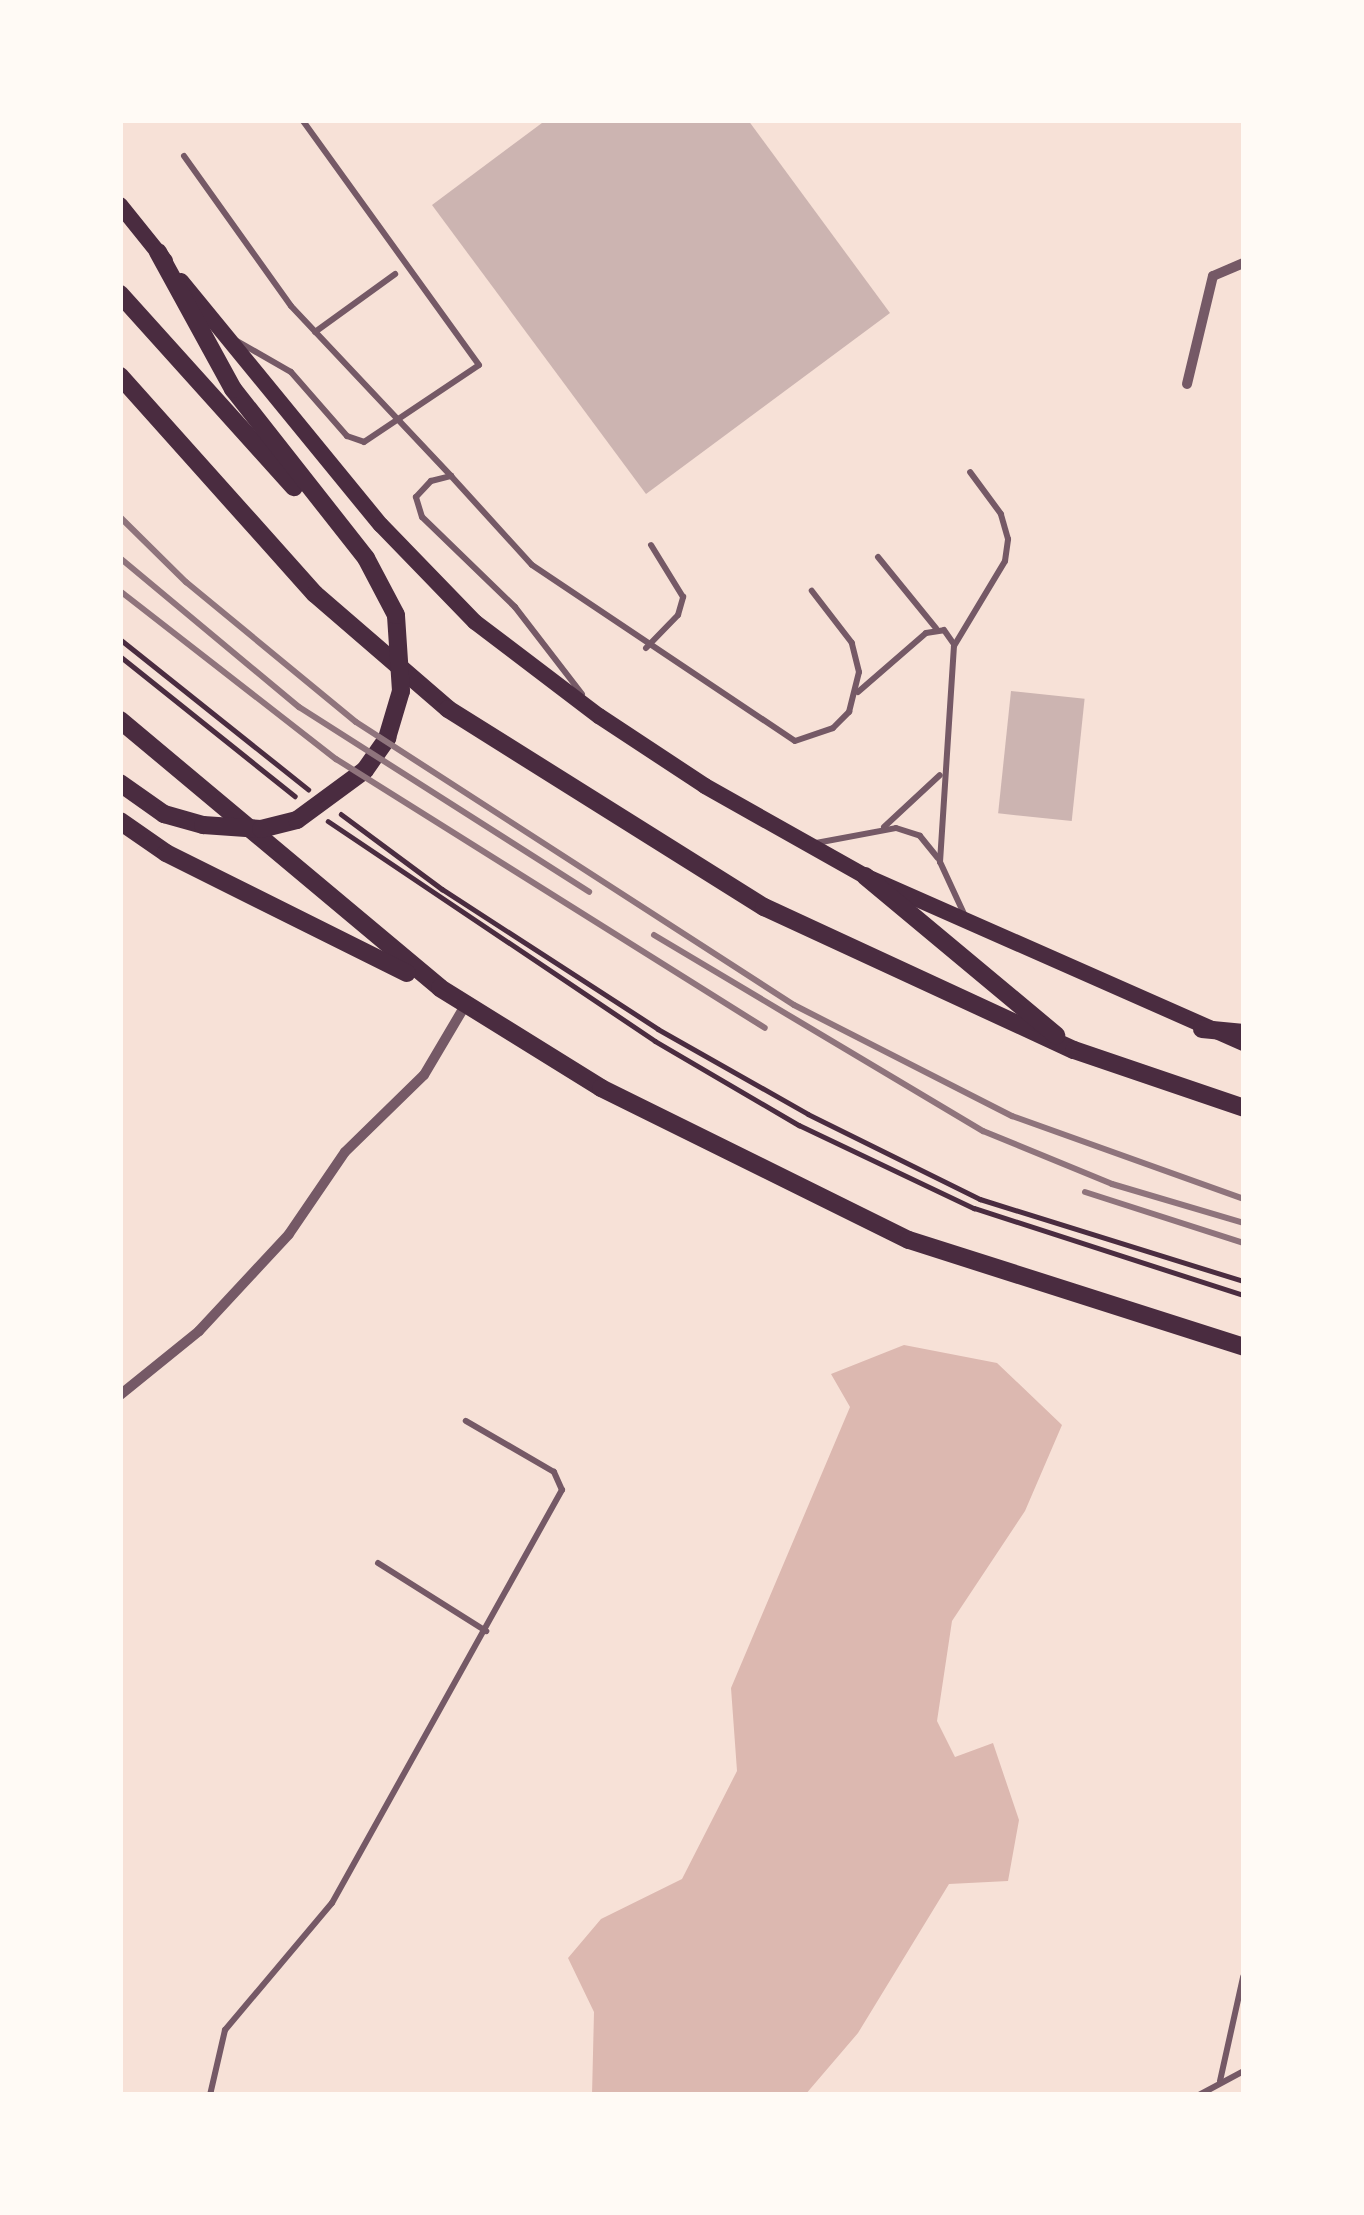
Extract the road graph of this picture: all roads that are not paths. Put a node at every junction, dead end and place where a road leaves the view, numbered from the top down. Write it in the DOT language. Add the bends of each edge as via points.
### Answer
graph roads {
  1 [pos="302,120"];
  2 [pos="184,156"];
  3 [pos="120,205"];
  4 [pos="158,252"];
  5 [pos="1244,263"];
  6 [pos="395,274"];
  7 [pos="120,294"];
  8 [pos="220,332"];
  9 [pos="314,332"];
  10 [pos="120,376"];
  11 [pos="1187,384"];
  12 [pos="404,421"];
  13 [pos="970,472"];
  14 [pos="451,476"];
  15 [pos="339,528"];
  16 [pos="651,545"];
  17 [pos="878,557"];
  18 [pos="812,591"];
  19 [pos="936,628"];
  20 [pos="954,646"];
  21 [pos="646,648"];
  22 [pos="856,693"];
  23 [pos="599,716"];
  24 [pos="120,720"];
  25 [pos="942,773"];
  26 [pos="120,783"];
  27 [pos="120,821"];
  28 [pos="881,829"];
  29 [pos="806,844"];
  30 [pos="940,862"];
  31 [pos="865,876"];
  32 [pos="973,927"];
  33 [pos="440,988"];
  34 [pos="466,1004"];
  35 [pos="1202,1029"];
  36 [pos="1244,1033"];
  37 [pos="1244,1043"];
  38 [pos="1074,1050"];
  39 [pos="1244,1108"];
  40 [pos="1244,1347"];
  41 [pos="120,1395"];
  42 [pos="466,1421"];
  43 [pos="378,1563"];
  44 [pos="486,1631"];
  45 [pos="1243,1977"];
  46 [pos="1244,2071"];
  47 [pos="1220,2081"];
  48 [pos="210,2095"];
  49 [pos="1199,2095"];
  1 -- 12 [label="lane" via="477,354 476,370"];
  2 -- 9 [label="lane"];
  3 -- 4 [label="main road"];
  4 -- 8 [label="main road"];
  4 -- 15 [label="main road" via="212,357"];
  5 -- 11 [label="street" via="1214,276"];
  6 -- 9 [label="lane"];
  7 -- 15 [label="main road"];
  8 -- 12 [label="lane" via="291,372 354,440 373,440"];
  8 -- 23 [label="main road" via="320,456 475,622"];
  9 -- 12 [label="lane"];
  10 -- 38 [label="main road" via="315,594 448,709 764,907"];
  12 -- 14 [label="lane"];
  13 -- 20 [label="lane" via="1001,514 1008,539 1004,561"];
  14 -- 21 [label="lane" via="512,544"];
  14 -- 23 [label="lane" via="422,488 422,517 515,607"];
  15 -- 26 [label="main road" via="367,558 396,615 400,691 387,738 338,796 298,820 224,829 164,814"];
  16 -- 21 [label="lane" via="683,597 678,616"];
  17 -- 19 [label="lane"];
  18 -- 22 [label="lane" via="859,656"];
  19 -- 20 [label="lane"];
  19 -- 22 [label="lane"];
  20 -- 25 [label="lane"];
  21 -- 22 [label="lane" via="795,741 833,728"];
  23 -- 29 [label="main road"];
  24 -- 33 [label="main road"];
  25 -- 28 [label="lane"];
  25 -- 30 [label="lane"];
  27 -- 33 [label="main road" via="206,873"];
  28 -- 29 [label="lane"];
  28 -- 30 [label="lane" via="920,836"];
  29 -- 31 [label="main road"];
  30 -- 32 [label="lane"];
  31 -- 32 [label="main road"];
  31 -- 38 [label="main road"];
  32 -- 35 [label="main road"];
  33 -- 34 [label="main road"];
  34 -- 40 [label="main road" via="601,1088 909,1240"];
  34 -- 41 [label="street" via="424,1075 345,1152 289,1234 199,1331"];
  35 -- 36 [label="main road"];
  35 -- 37 [label="main road"];
  38 -- 39 [label="main road"];
  42 -- 44 [label="lane" via="562,1484"];
  43 -- 44 [label="lane"];
  44 -- 48 [label="lane" via="332,1903 225,2030"];
  45 -- 47 [label="lane"];
  46 -- 47 [label="lane"];
  47 -- 49 [label="lane"];
}
